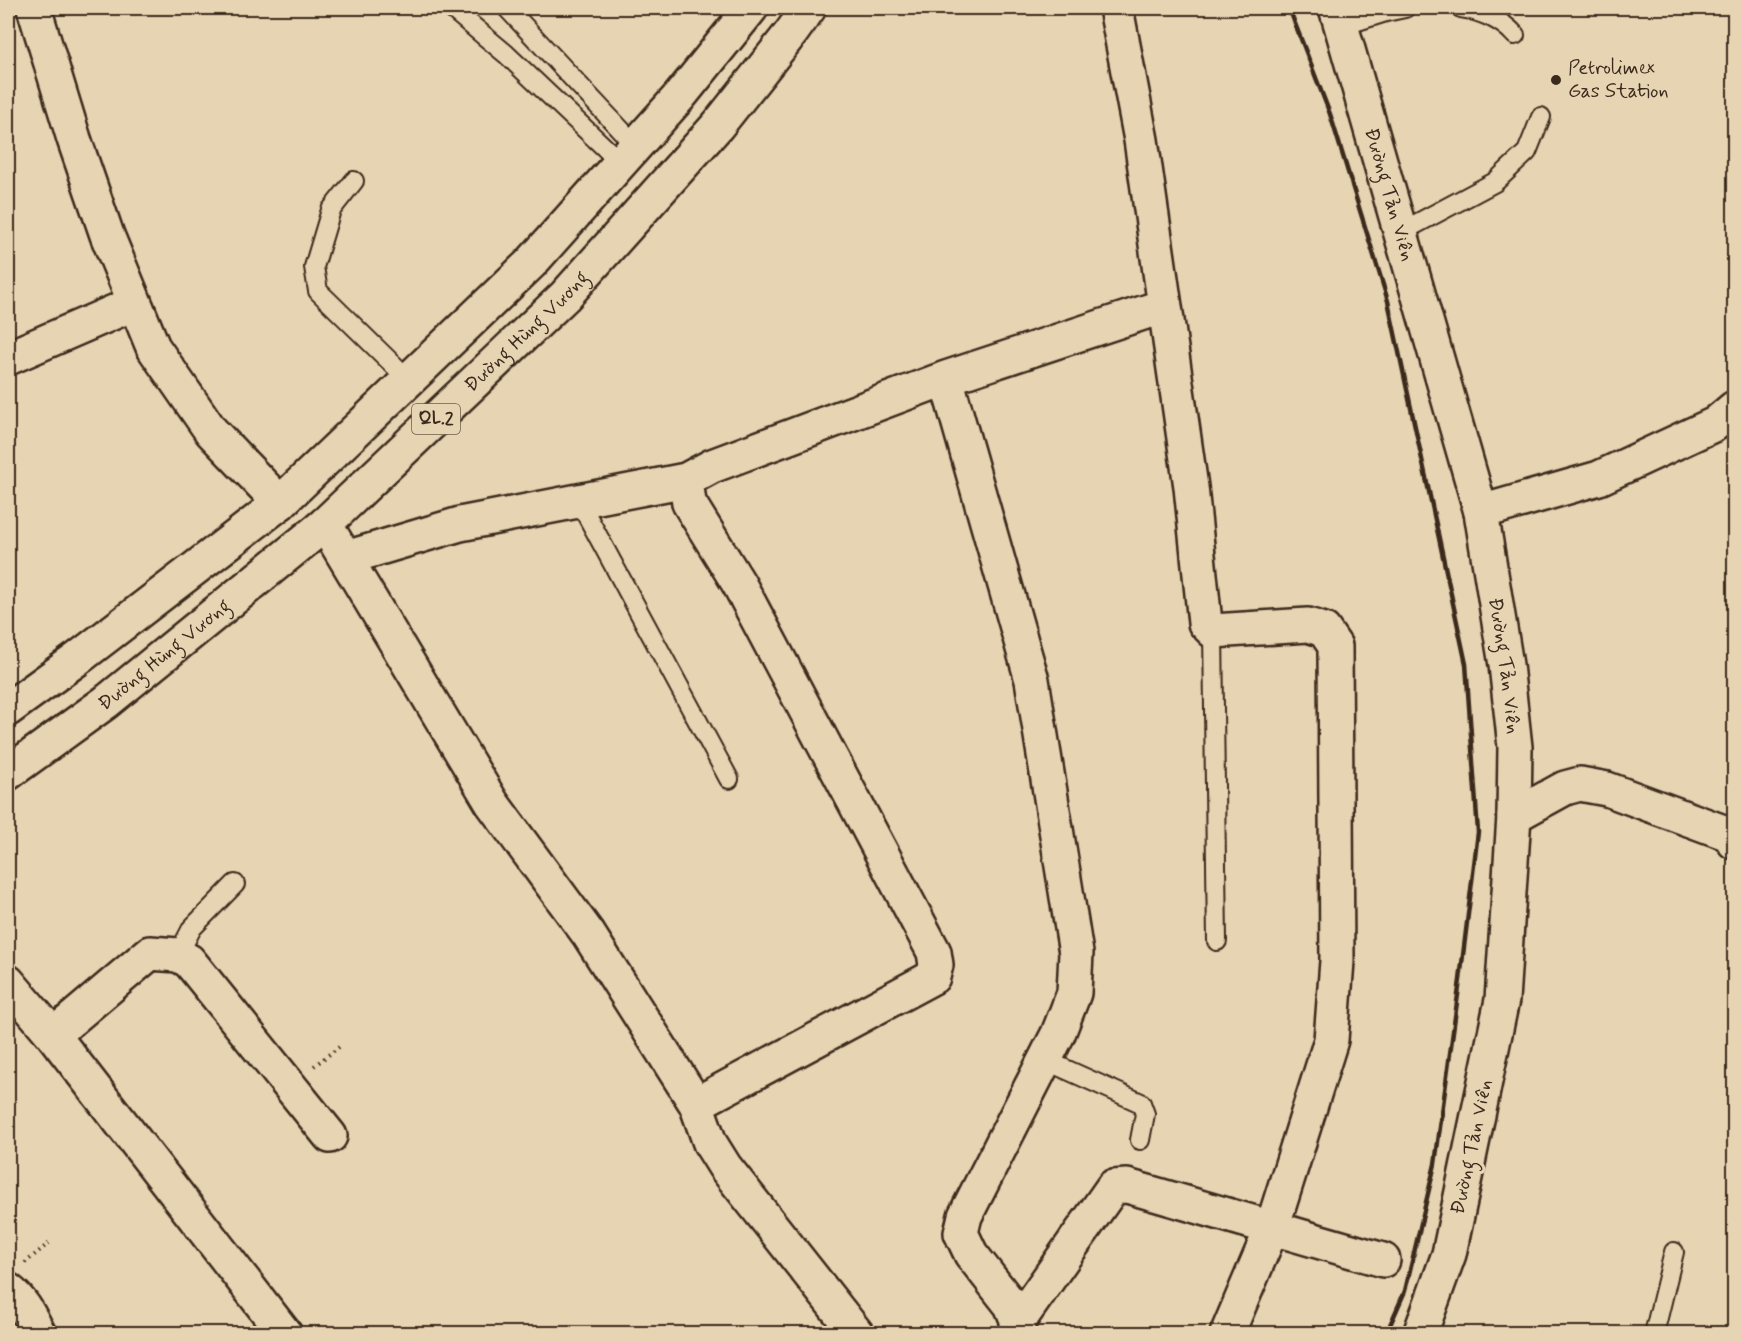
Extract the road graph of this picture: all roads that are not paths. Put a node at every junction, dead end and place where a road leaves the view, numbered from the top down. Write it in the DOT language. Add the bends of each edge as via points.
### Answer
graph roads {
  1 [pos="34,8"];
  2 [pos="451,8"];
  3 [pos="507,8"];
  4 [pos="751,8"];
  5 [pos="809,8"];
  6 [pos="1116,8"];
  7 [pos="1406,8"];
  8 [pos="1461,8"];
  9 [pos="1339,17"];
  10 [pos="1515,35"];
  11 [pos="1541,117"];
  12 [pos="628,154"];
  13 [pos="354,180"];
  14 [pos="1401,232"];
  15 [pos="135,303"];
  16 [pos="1164,306"];
  17 [pos="8,358"];
  18 [pos="946,378"];
  19 [pos="409,380"];
  20 [pos="1734,408"];
  21 [pos="687,480"];
  22 [pos="579,501"];
  23 [pos="280,503"];
  24 [pos="1481,512"];
  25 [pos="326,524"];
  26 [pos="346,558"];
  27 [pos="1213,631"];
  28 [pos="8,709"];
  29 [pos="8,773"];
  30 [pos="729,779"];
  31 [pos="1514,816"];
  32 [pos="1733,837"];
  33 [pos="235,884"];
  34 [pos="1217,941"];
  35 [pos="178,955"];
  36 [pos="8,982"];
  37 [pos="53,1035"];
  38 [pos="1045,1060"];
  39 [pos="696,1104"];
  40 [pos="330,1136"];
  41 [pos="1140,1140"];
  42 [pos="1272,1228"];
  43 [pos="1674,1252"];
  44 [pos="1383,1260"];
  45 [pos="8,1290"];
  46 [pos="8,1302"];
  47 [pos="1016,1328"];
  48 [pos="13,1334"];
  49 [pos="39,1334"];
  50 [pos="285,1334"];
  51 [pos="857,1334"];
  52 [pos="1227,1334"];
  53 [pos="1420,1334"];
  54 [pos="1654,1334"];
  1 -- 15 [label="main road" via="74,139"];
  2 -- 12 [label="lane"];
  3 -- 12 [label="lane"];
  4 -- 12 [label="main road, QL.2"];
  5 -- 25 [label="main road, Đường Hùng Vương / QL.2" via="718,125 565,296"];
  6 -- 16 [label="main road" via="1141,140"];
  7 -- 9 [label="lane"];
  8 -- 10 [label="lane" via="1505,24"];
  9 -- 14 [label="main road, Đường Tản Viên"];
  11 -- 14 [label="lane" via="1527,152 1495,182"];
  12 -- 19 [label="main road, QL.2" via="531,263"];
  13 -- 19 [label="lane" via="331,210 314,267 318,291"];
  14 -- 24 [label="main road, Đường Tản Viên"];
  15 -- 17 [label="main road"];
  15 -- 23 [label="main road" via="153,347 211,431"];
  16 -- 18 [label="main road"];
  16 -- 27 [label="main road" via="1191,487 1205,623"];
  18 -- 21 [label="main road" via="712,466"];
  18 -- 38 [label="main road" via="1032,680 1076,953 1074,993"];
  19 -- 23 [label="main road, QL.2"];
  20 -- 24 [label="main road" via="1715,424 1599,478"];
  21 -- 22 [label="main road"];
  21 -- 39 [label="main road" via="688,503 739,584 934,952 936,965 933,977"];
  22 -- 26 [label="main road" via="460,524"];
  22 -- 30 [label="lane"];
  23 -- 28 [label="main road, QL.2"];
  24 -- 31 [label="main road, Đường Tản Viên" via="1513,723"];
  25 -- 26 [label="main road"];
  25 -- 29 [label="main road, Đường Hùng Vương / QL.2" via="106,702"];
  26 -- 39 [label="main road" via="492,803 589,935"];
  27 -- 34 [label="lane"];
  27 -- 42 [label="main road" via="1308,625 1324,630 1335,646 1337,961 1331,1040"];
  31 -- 32 [label="main road" via="1564,788 1580,784 1607,789"];
  31 -- 53 [label="main road, Đường Tản Viên" via="1503,1000 1449,1254"];
  33 -- 35 [label="lane" via="192,928"];
  35 -- 37 [label="main road" via="150,953"];
  35 -- 40 [label="main road" via="189,962"];
  36 -- 37 [label="main road"];
  37 -- 50 [label="main road"];
  38 -- 41 [label="lane" via="1141,1103 1144,1114"];
  38 -- 47 [label="main road" via="965,1216 961,1233 971,1254 1011,1305"];
  39 -- 51 [label="main road" via="710,1143 725,1167"];
  42 -- 44 [label="main road"];
  42 -- 47 [label="main road" via="1127,1186 1113,1187"];
  42 -- 52 [label="main road"];
  43 -- 54 [label="lane"];
  45 -- 49 [label="main road" via="17,1297"];
  46 -- 48 [label="main road"];
}
